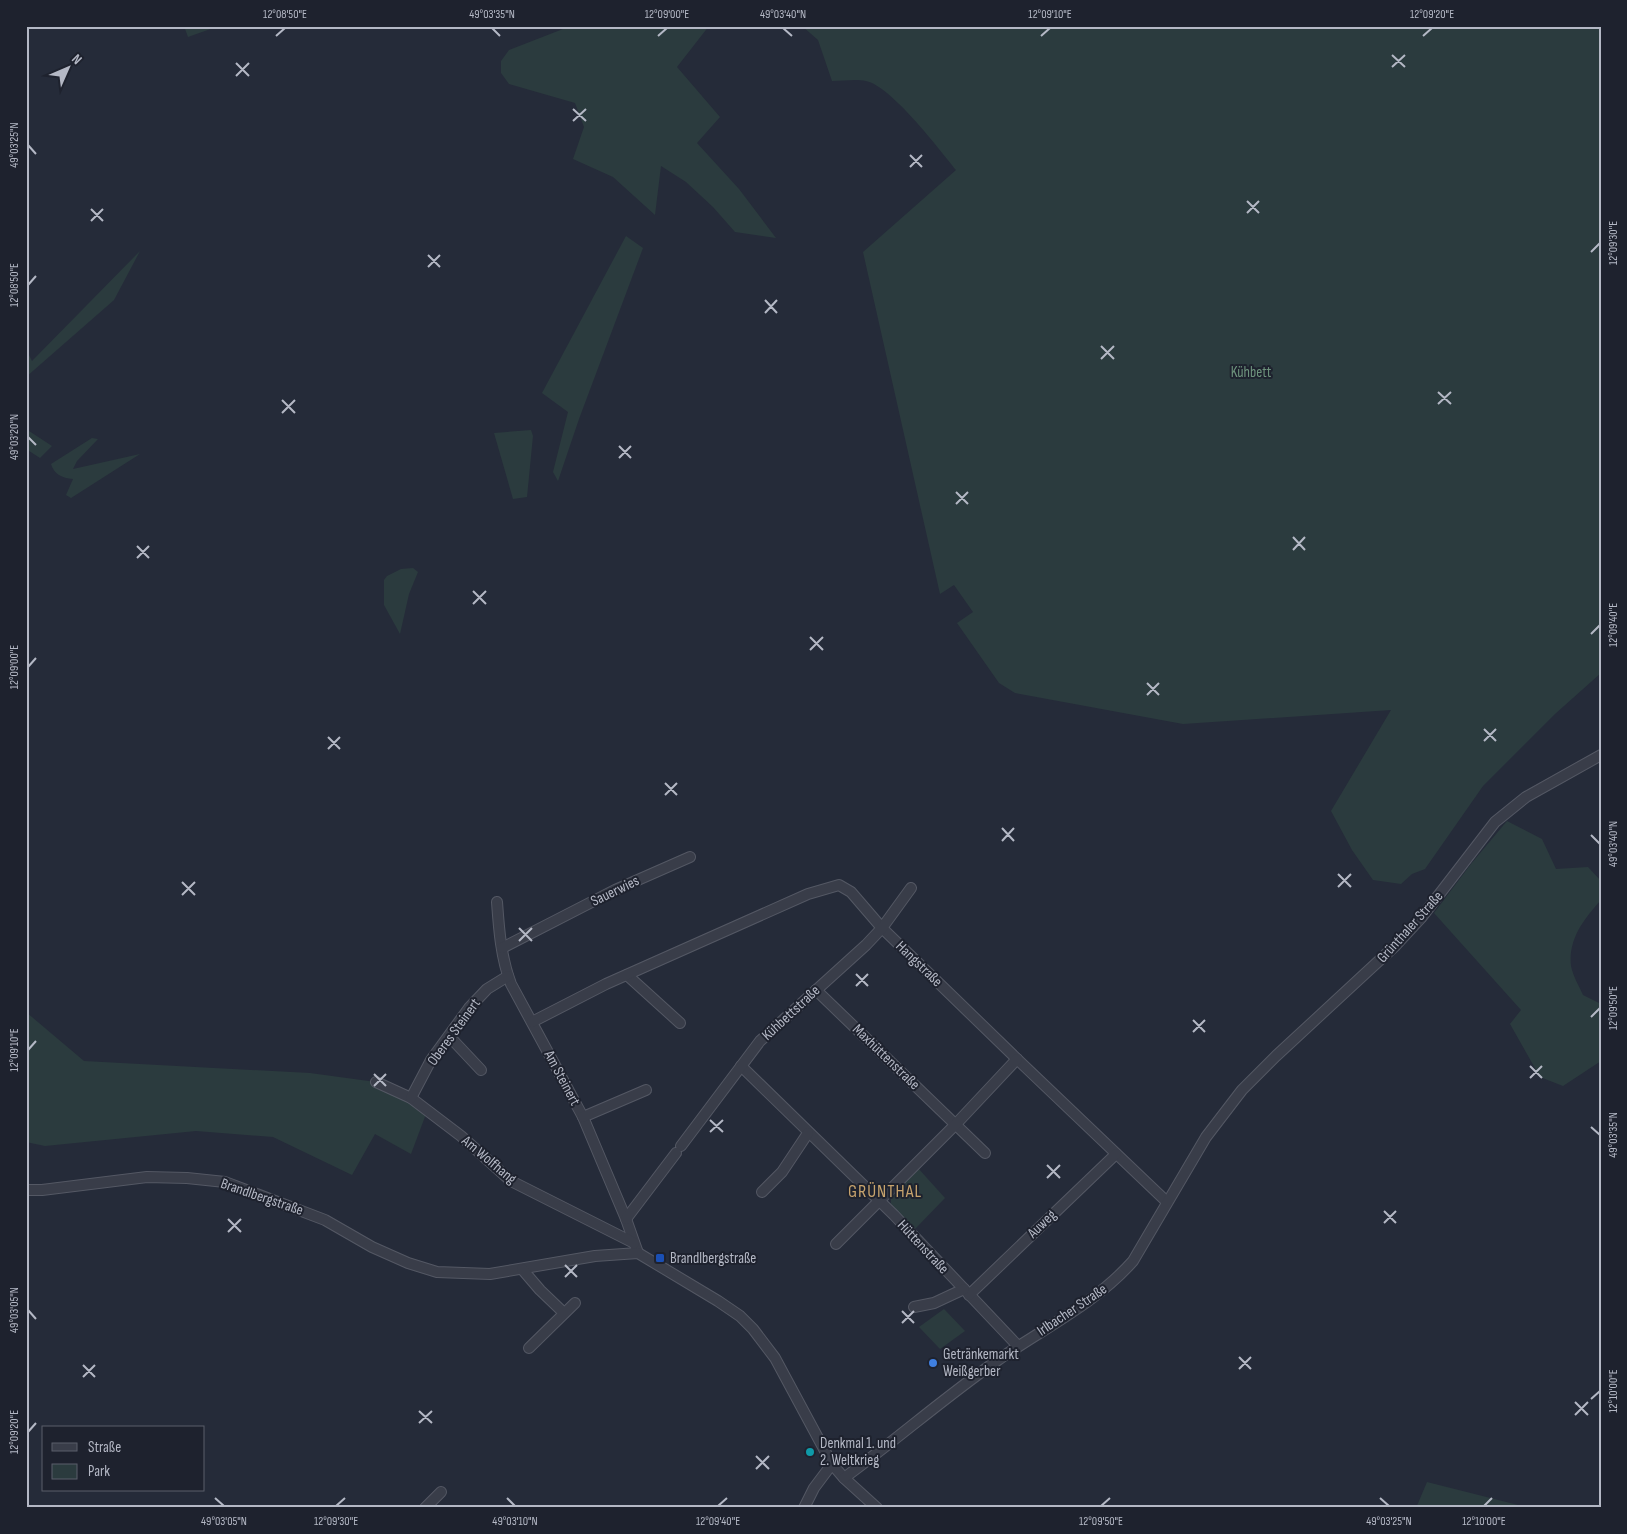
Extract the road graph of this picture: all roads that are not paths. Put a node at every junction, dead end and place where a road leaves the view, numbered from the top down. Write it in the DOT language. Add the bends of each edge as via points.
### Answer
graph roads {
  1 [pos="1601,755"];
  2 [pos="690,857"];
  3 [pos="911,888"];
  4 [pos="497,902"];
  5 [pos="882,928"];
  6 [pos="502,948"];
  7 [pos="627,975"];
  8 [pos="508,976"];
  9 [pos="816,990"];
  10 [pos="532,1022"];
  11 [pos="680,1023"];
  12 [pos="449,1036"];
  13 [pos="1017,1059"];
  14 [pos="740,1066"];
  15 [pos="481,1070"];
  16 [pos="376,1082"];
  17 [pos="646,1090"];
  18 [pos="411,1098"];
  19 [pos="1225,1111"];
  20 [pos="583,1117"];
  21 [pos="956,1124"];
  22 [pos="808,1133"];
  23 [pos="985,1153"];
  24 [pos="1116,1154"];
  25 [pos="26,1190"];
  26 [pos="762,1192"];
  27 [pos="879,1202"];
  28 [pos="1167,1202"];
  29 [pos="626,1219"];
  30 [pos="634,1243"];
  31 [pos="836,1244"];
  32 [pos="638,1253"];
  33 [pos="522,1269"];
  34 [pos="966,1292"];
  35 [pos="575,1303"];
  36 [pos="914,1307"];
  37 [pos="564,1313"];
  38 [pos="1018,1346"];
  39 [pos="529,1348"];
  40 [pos="832,1464"];
  41 [pos="844,1478"];
  42 [pos="441,1492"];
  43 [pos="425,1508"];
  44 [pos="804,1508"];
  45 [pos="877,1508"];
  1 -- 19 [label="street, Grünthaler Straße" via="1526,797 1496,822 1403,938 1276,1056"];
  2 -- 6 [label="street, Sauerwies" via="615,890"];
  3 -- 5 [label="street, Kühbettstraße"];
  4 -- 6 [label="street, Am Steinert"];
  5 -- 7 [label="street, Hangstraße" via="851,892 839,885 808,894"];
  5 -- 9 [label="street, Kühbettstraße"];
  5 -- 13 [label="street, Hangstraße"];
  6 -- 8 [label="street, Am Steinert"];
  7 -- 10 [label="street, Hangstraße"];
  7 -- 11 [label="street"];
  8 -- 10 [label="street, Am Steinert"];
  8 -- 12 [label="street, Oberes Steinert" via="495,982 477,998"];
  9 -- 14 [label="street, Kühbettstraße" via="760,1040"];
  9 -- 21 [label="street, Maxhüttenstraße"];
  10 -- 20 [label="street, Am Steinert"];
  12 -- 15 [label="street"];
  12 -- 18 [label="street, Oberes Steinert" via="431,1060"];
  13 -- 21 [label="street"];
  13 -- 24 [label="street, Hangstraße"];
  14 -- 22 [label="street, Hüttenstraße"];
  14 -- 29 [label="street, Kühbettstraße"];
  16 -- 18 [label="street, Am Wolfhang"];
  17 -- 20 [label="street"];
  18 -- 30 [label="street, Am Wolfhang" via="461,1136 511,1181"];
  19 -- 28 [label="street, Irlbacher Straße"];
  20 -- 29 [label="street, Am Steinert"];
  21 -- 23 [label="street, Maxhüttenstraße"];
  21 -- 27 [label="street"];
  22 -- 26 [label="street" via="782,1172"];
  22 -- 27 [label="street, Hüttenstraße"];
  24 -- 28 [label="street, Hangstraße"];
  24 -- 34 [label="street, Auweg"];
  25 -- 33 [label="street, Brandlbergstraße" via="147,1177 225,1182 325,1220 372,1247 437,1272 490,1274"];
  27 -- 31 [label="street"];
  27 -- 34 [label="street, Hüttenstraße"];
  28 -- 38 [label="street, Irlbacher Straße" via="1133,1261 1120,1275 1093,1298"];
  29 -- 30 [label="street, Am Steinert"];
  30 -- 32 [label="street, Am Steinert"];
  32 -- 33 [label="street, Brandlbergstraße" via="595,1256"];
  32 -- 40 [label="street" via="726,1306 753,1329 775,1358"];
  33 -- 37 [label="street"];
  34 -- 36 [label="street, Auweg"];
  34 -- 38 [label="street, Hüttenstraße"];
  35 -- 37 [label="street"];
  37 -- 39 [label="street"];
  38 -- 41 [label="street, Irlbacher Straße" via="958,1388"];
  40 -- 41 [label="street"];
  40 -- 44 [label="street"];
  41 -- 45 [label="street"];
  42 -- 43 [label="street"];
}
